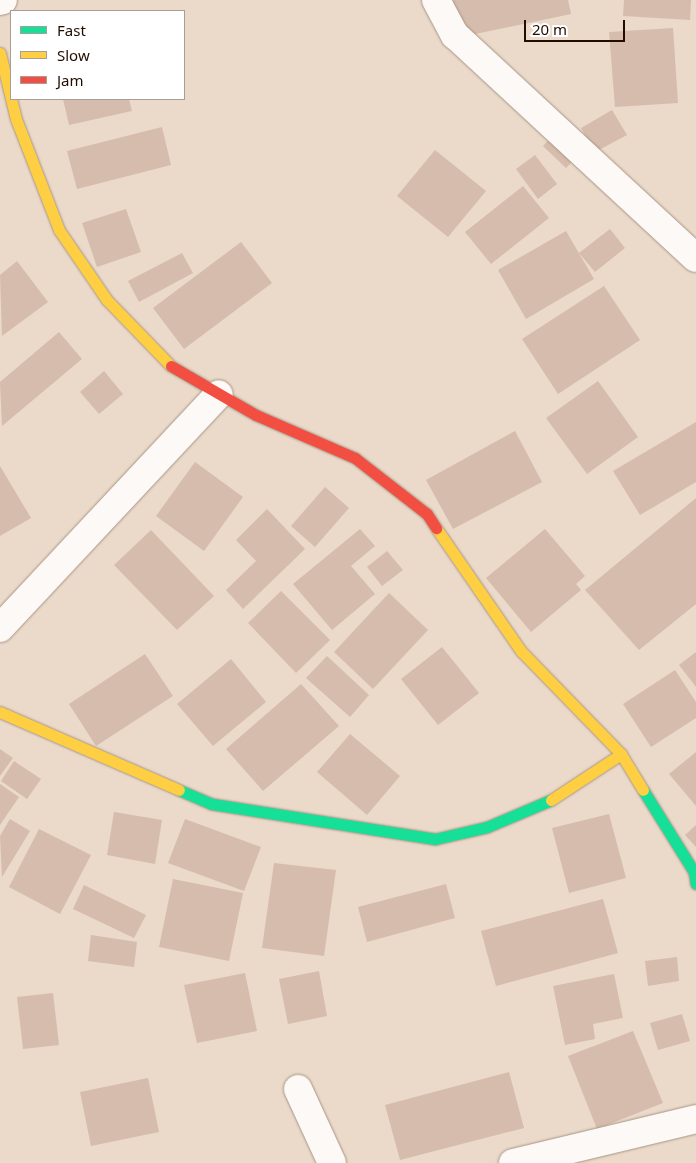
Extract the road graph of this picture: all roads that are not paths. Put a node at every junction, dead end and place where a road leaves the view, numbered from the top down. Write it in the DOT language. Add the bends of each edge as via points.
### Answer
graph roads {
  1 [pos="436,0"];
  2 [pos="0,53"];
  3 [pos="10,94"];
  4 [pos="11,100"];
  5 [pos="696,258"];
  6 [pos="219,394"];
  7 [pos="0,628"];
  8 [pos="0,712"];
  9 [pos="621,754"];
  10 [pos="695,876"];
  11 [pos="298,1089"];
  12 [pos="696,1118"];
  13 [pos="332,1163"];
  14 [pos="513,1163"];
  1 -- 5 [label="street" via="455,35"];
  2 -- 3 [label="street"];
  4 -- 6 [label="street" via="59,230 107,300 169,365"];
  6 -- 7 [label="street"];
  6 -- 9 [label="street" via="256,415 356,458 427,514 521,651"];
  8 -- 9 [label="street" via="212,804 435,839 487,827 568,792"];
  9 -- 10 [label="street"];
  11 -- 13 [label="street"];
  12 -- 14 [label="street"];
}
